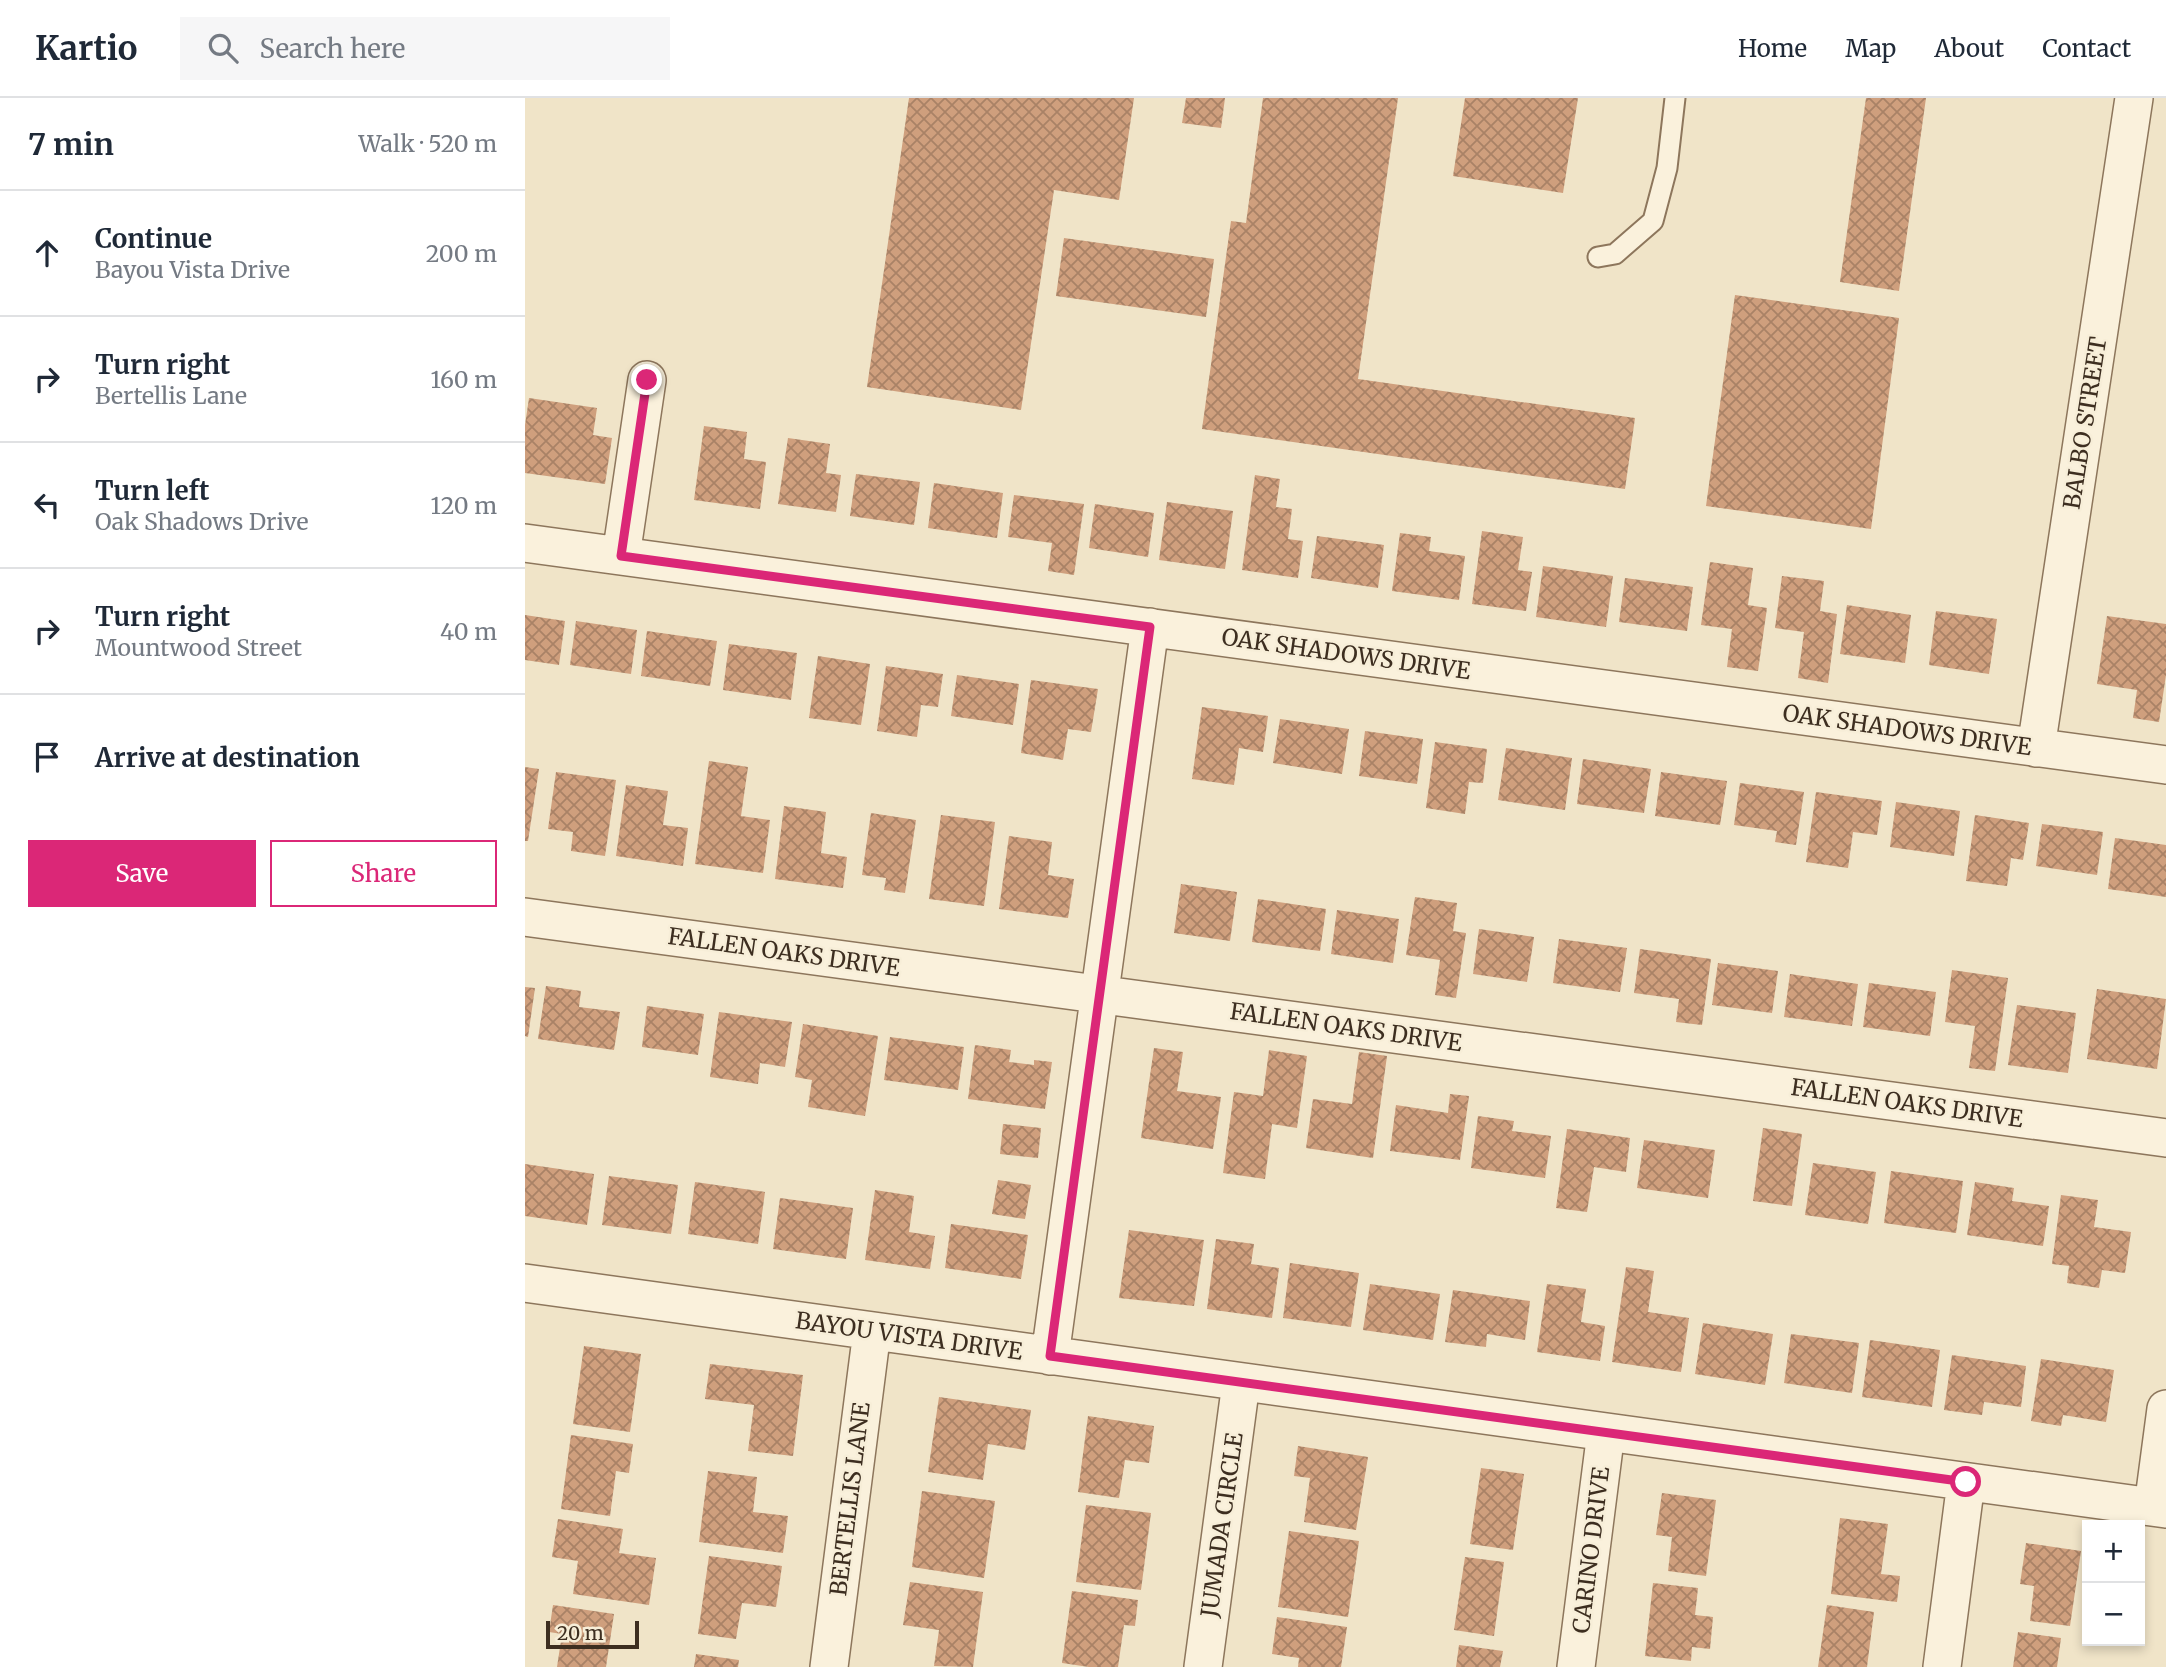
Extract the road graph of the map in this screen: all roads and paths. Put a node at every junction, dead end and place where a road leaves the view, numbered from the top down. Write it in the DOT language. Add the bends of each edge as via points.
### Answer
graph roads {
  1 [pos="1675,98"];
  2 [pos="2134,98"];
  3 [pos="1598,257"];
  4 [pos="647,380"];
  5 [pos="525,543"];
  6 [pos="621,556"];
  7 [pos="1150,627"];
  8 [pos="2036,748"];
  9 [pos="2166,765"];
  10 [pos="525,917"];
  11 [pos="1100,994"];
  12 [pos="2166,1138"];
  13 [pos="525,1283"];
  14 [pos="872,1331"];
  15 [pos="1050,1356"];
  16 [pos="1241,1383"];
  17 [pos="2166,1409"];
  18 [pos="1606,1432"];
  19 [pos="1966,1482"];
  20 [pos="2159,1508"];
  21 [pos="829,1667"];
  22 [pos="1203,1667"];
  23 [pos="1576,1667"];
  24 [pos="1943,1667"];
  1 -- 3 [label="lane" via="1667,168 1653,221 1615,254"];
  2 -- 8 [label="street, BALBO STREET"];
  4 -- 6 [label="street"];
  5 -- 6 [label="street, OAK SHADOWS DRIVE"];
  6 -- 7 [label="street, OAK SHADOWS DRIVE"];
  7 -- 8 [label="street, OAK SHADOWS DRIVE"];
  7 -- 11 [label="street"];
  8 -- 9 [label="street, OAK SHADOWS DRIVE"];
  10 -- 11 [label="street, FALLEN OAKS DRIVE"];
  11 -- 12 [label="street, FALLEN OAKS DRIVE"];
  11 -- 15 [label="street"];
  13 -- 14 [label="street, BAYOU VISTA DRIVE"];
  14 -- 15 [label="street, BAYOU VISTA DRIVE"];
  14 -- 21 [label="street, BERTELLIS LANE"];
  15 -- 16 [label="street, BAYOU VISTA DRIVE"];
  16 -- 18 [label="street, BAYOU VISTA DRIVE"];
  16 -- 22 [label="street, JUMADA CIRCLE"];
  17 -- 20 [label="street"];
  18 -- 19 [label="street, BAYOU VISTA DRIVE"];
  18 -- 23 [label="street, CARINO DRIVE"];
  19 -- 20 [label="street, BAYOU VISTA DRIVE"];
  19 -- 24 [label="street"];
}
